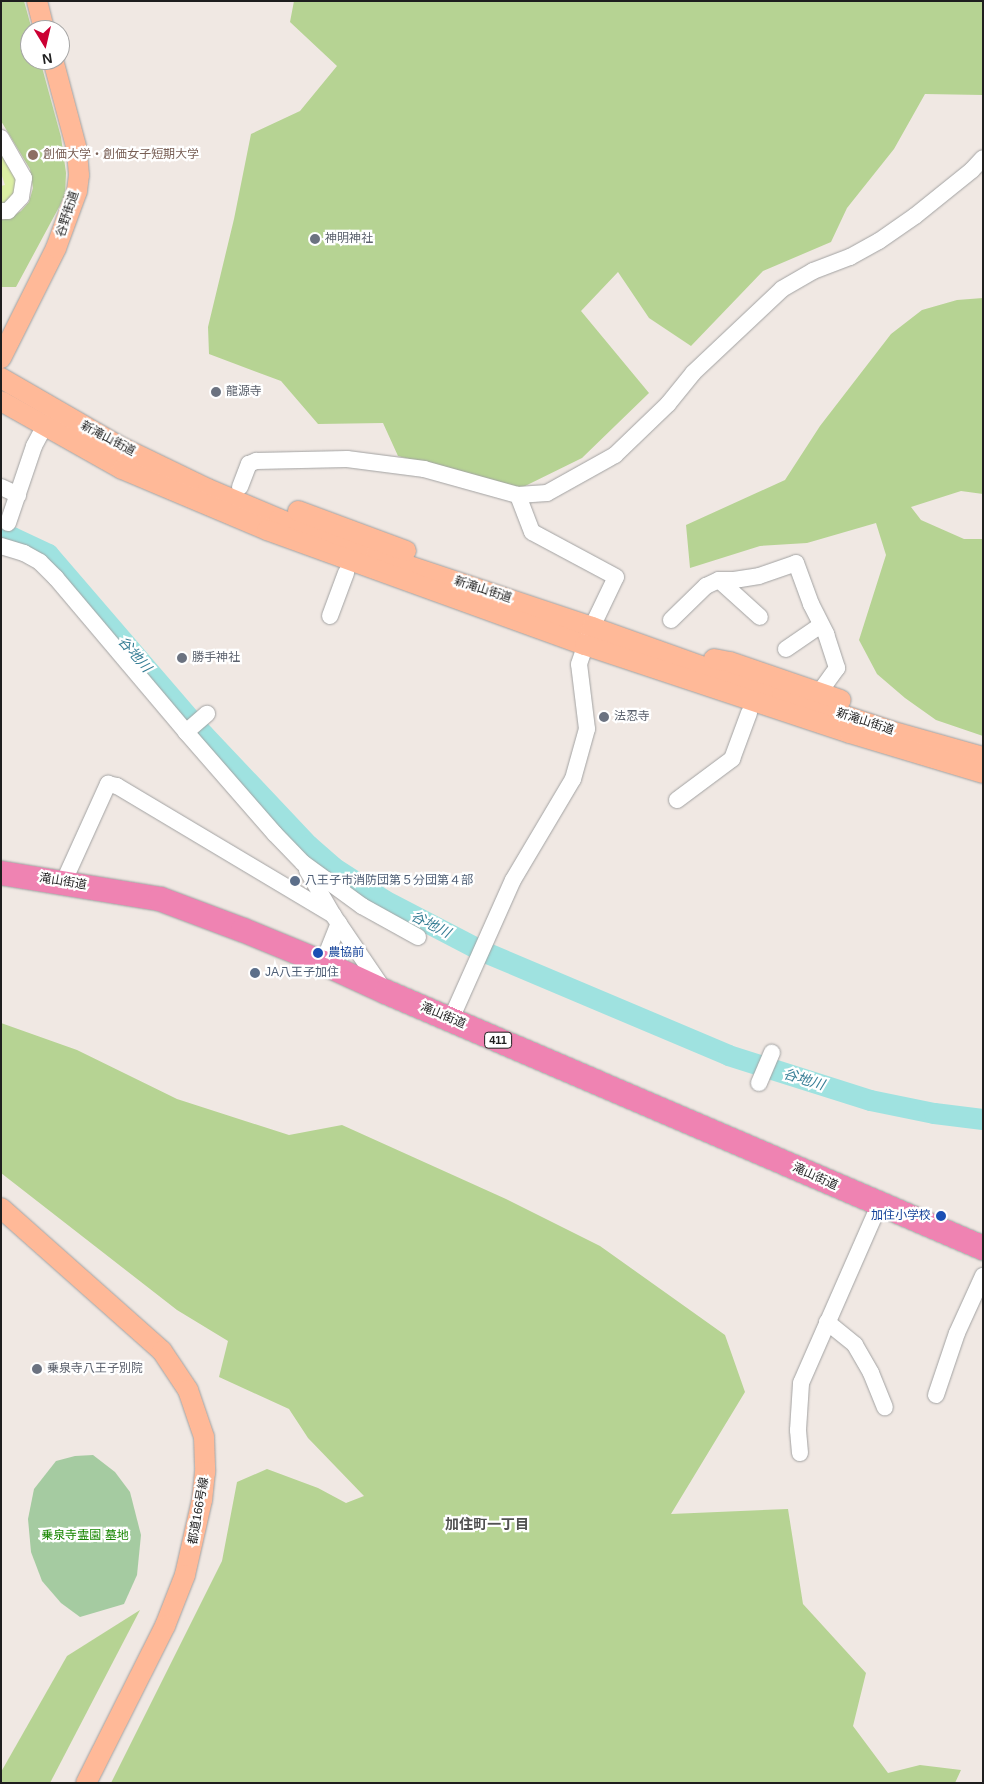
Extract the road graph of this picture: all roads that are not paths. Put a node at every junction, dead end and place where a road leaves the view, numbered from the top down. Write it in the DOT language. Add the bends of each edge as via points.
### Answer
graph roads {
  1 [pos="37,1"];
  2 [pos="42,20"];
  3 [pos="56,70"];
  4 [pos="1,138"];
  5 [pos="983,158"];
  6 [pos="1,211"];
  7 [pos="1,358"];
  8 [pos="1,378"];
  9 [pos="1,401"];
  10 [pos="58,412"];
  11 [pos="44,427"];
  12 [pos="122,469"];
  13 [pos="1,487"];
  14 [pos="240,487"];
  15 [pos="18,495"];
  16 [pos="518,495"];
  17 [pos="8,523"];
  18 [pos="1,546"];
  19 [pos="346,573"];
  20 [pos="719,580"];
  21 [pos="509,599"];
  22 [pos="330,616"];
  23 [pos="760,617"];
  24 [pos="672,620"];
  25 [pos="820,625"];
  26 [pos="538,628"];
  27 [pos="589,636"];
  28 [pos="653,648"];
  29 [pos="786,649"];
  30 [pos="663,672"];
  31 [pos="818,693"];
  32 [pos="749,712"];
  33 [pos="939,744"];
  34 [pos="983,757"];
  35 [pos="983,773"];
  36 [pos="983,786"];
  37 [pos="677,800"];
  38 [pos="304,863"];
  39 [pos="1,873"];
  40 [pos="64,882"];
  41 [pos="336,919"];
  42 [pos="418,937"];
  43 [pos="323,963"];
  44 [pos="386,992"];
  45 [pos="451,1019"];
  46 [pos="771,1055"];
  47 [pos="760,1081"];
  48 [pos="879,1205"];
  49 [pos="1,1208"];
  50 [pos="983,1248"];
  51 [pos="983,1276"];
  52 [pos="827,1322"];
  53 [pos="936,1395"];
  54 [pos="885,1407"];
  55 [pos="800,1454"];
  56 [pos="86,1783"];
  1 -- 2 [label="main road"];
  3 -- 7 [label="main road, 谷野街道" via="77,150 77,191 56,248"];
  4 -- 6 [label="street" via="24,178 21,197 8,211"];
  5 -- 16 [label="street" via="915,216 879,241 782,289 693,373 668,404 615,455 547,493"];
  8 -- 10 [label="main road, 新滝山街道"];
  9 -- 11 [label="main road, 新滝山街道"];
  10 -- 14 [label="main road" via="120,433"];
  10 -- 21 [label="main road, 新滝山街道" via="117,445 253,508 376,555"];
  11 -- 12 [label="main road, 新滝山街道"];
  11 -- 15 [label="street" via="34,446"];
  12 -- 19 [label="main road" via="155,496 237,532"];
  12 -- 26 [label="main road, 新滝山街道" via="258,526"];
  13 -- 15 [label="street"];
  14 -- 16 [label="street" via="249,464 256,461 347,459 424,469"];
  14 -- 21 [label="main road" via="491,580"];
  15 -- 17 [label="street"];
  16 -- 27 [label="street" via="532,532 616,577"];
  18 -- 38 [label="street" via="40,562 197,723 275,834"];
  19 -- 22 [label="street"];
  19 -- 26 [label="main road" via="470,616"];
  20 -- 23 [label="street"];
  20 -- 24 [label="street" via="706,586"];
  20 -- 25 [label="street" via="758,576 796,563"];
  21 -- 27 [label="main road, 新滝山街道"];
  25 -- 29 [label="street"];
  25 -- 31 [label="street" via="837,668"];
  26 -- 27 [label="main road, 新滝山街道"];
  27 -- 28 [label="main road, 新滝山街道"];
  27 -- 30 [label="main road, 新滝山街道"];
  27 -- 45 [label="street" via="579,668 587,729 573,779 513,880"];
  28 -- 31 [label="main road" via="730,662"];
  28 -- 33 [label="main road, 新滝山街道" via="782,695"];
  30 -- 32 [label="main road" via="687,691"];
  30 -- 35 [label="main road, 新滝山街道"];
  31 -- 33 [label="main road" via="919,725"];
  32 -- 36 [label="main road" via="907,765"];
  32 -- 37 [label="street" via="732,759"];
  33 -- 34 [label="main road, 新滝山街道"];
  38 -- 41 [label="street"];
  38 -- 42 [label="street" via="362,906"];
  39 -- 40 [label="highway, 滝山街道 / 411"];
  40 -- 41 [label="street" via="108,784 117,786"];
  40 -- 43 [label="highway, 滝山街道 / 411" via="160,899"];
  41 -- 43 [label="street"];
  41 -- 44 [label="street"];
  43 -- 44 [label="highway, 滝山街道 / 411"];
  44 -- 45 [label="highway, 滝山街道 / 411"];
  45 -- 48 [label="highway, 滝山街道 / 411"];
  46 -- 47 [label="street"];
  48 -- 50 [label="highway, 滝山街道 / 411"];
  48 -- 52 [label="street"];
  49 -- 56 [label="main road, 都道166号線" via="162,1351 188,1390 204,1437 206,1472 185,1575 165,1626"];
  51 -- 53 [label="street" via="957,1333"];
  52 -- 54 [label="street" via="854,1344"];
  52 -- 55 [label="street" via="801,1383"];
}
